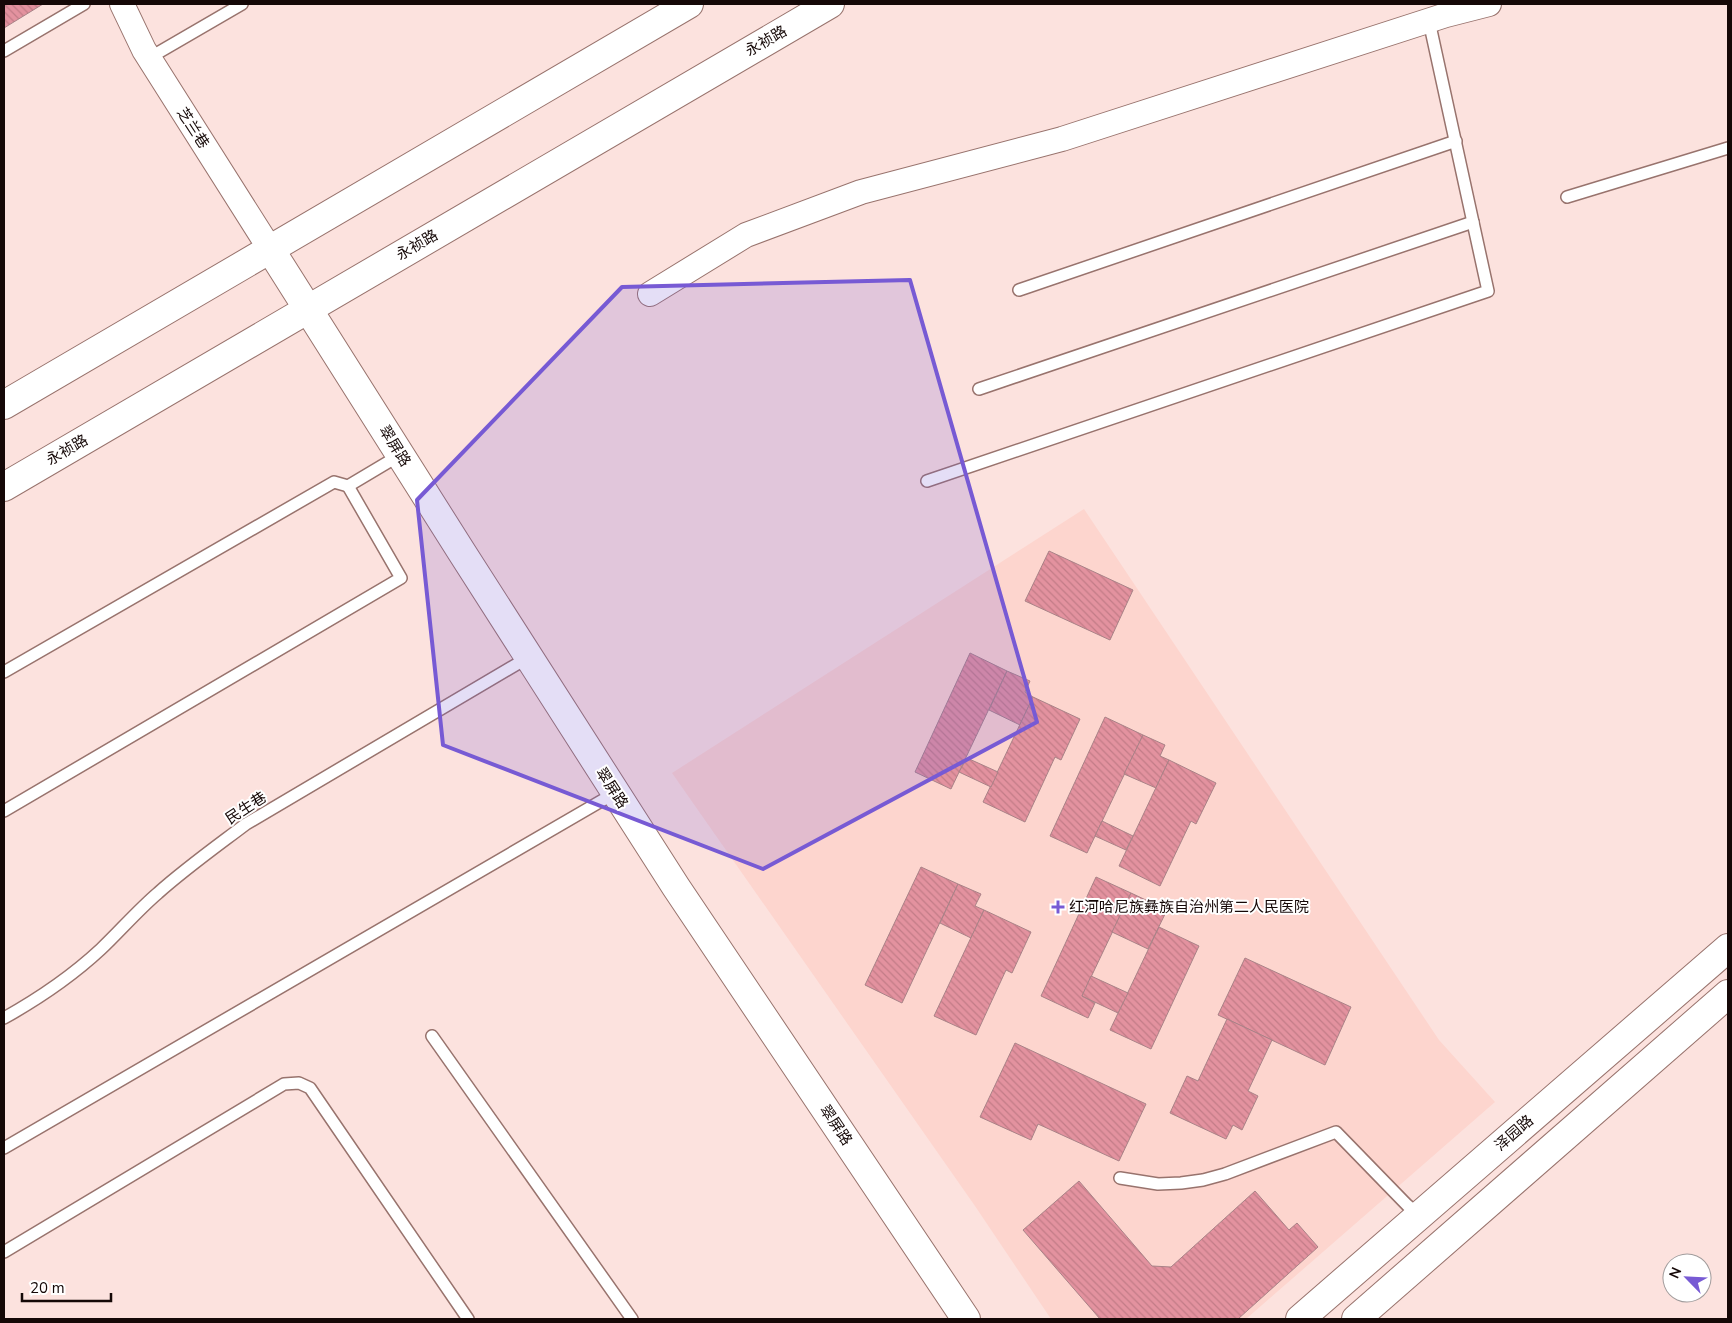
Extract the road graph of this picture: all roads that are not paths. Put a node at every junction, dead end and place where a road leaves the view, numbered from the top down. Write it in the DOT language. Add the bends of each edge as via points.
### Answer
graph roads {
  1 [pos="84,4"];
  2 [pos="122,4"];
  3 [pos="242,4"];
  4 [pos="689,4"];
  5 [pos="830,4"];
  6 [pos="1489,4"];
  7 [pos="1427,12"];
  8 [pos="4,51"];
  9 [pos="149,58"];
  10 [pos="1456,141"];
  11 [pos="1728,148"];
  12 [pos="1567,197"];
  13 [pos="1473,222"];
  14 [pos="270,249"];
  15 [pos="1020,290"];
  16 [pos="650,294"];
  17 [pos="308,309"];
  18 [pos="979,389"];
  19 [pos="4,405"];
  20 [pos="400,455"];
  21 [pos="927,481"];
  22 [pos="348,486"];
  23 [pos="4,487"];
  24 [pos="529,657"];
  25 [pos="4,672"];
  26 [pos="615,793"];
  27 [pos="4,811"];
  28 [pos="1728,948"];
  29 [pos="1728,994"];
  30 [pos="4,1018"];
  31 [pos="432,1036"];
  32 [pos="4,1148"];
  33 [pos="1120,1178"];
  34 [pos="1419,1215"];
  35 [pos="4,1252"];
  36 [pos="468,1319"];
  37 [pos="632,1319"];
  38 [pos="966,1319"];
  39 [pos="1300,1319"];
  40 [pos="1356,1319"];
  1 -- 8 [label="lane"];
  2 -- 9 [label="street, 芝兰巷"];
  3 -- 9 [label="lane"];
  4 -- 14 [label="street"];
  5 -- 17 [label="street, 永祯路"];
  6 -- 7 [label="street"];
  7 -- 10 [label="lane"];
  7 -- 16 [label="street" via="1062,139 861,192 746,235"];
  9 -- 14 [label="street, 芝兰巷"];
  10 -- 13 [label="lane"];
  10 -- 15 [label="lane"];
  11 -- 12 [label="lane"];
  13 -- 18 [label="lane"];
  13 -- 21 [label="lane" via="1488,291"];
  14 -- 17 [label="street, 翠屏路"];
  14 -- 19 [label="street"];
  17 -- 20 [label="street, 翠屏路"];
  17 -- 23 [label="street, 永祯路"];
  20 -- 22 [label="lane"];
  20 -- 24 [label="street, 翠屏路"];
  22 -- 25 [label="lane" via="334,482"];
  22 -- 27 [label="lane" via="401,578"];
  24 -- 26 [label="street, 翠屏路"];
  24 -- 30 [label="lane, 民生巷" via="246,824 158,893 100,950 61,982"];
  26 -- 32 [label="lane"];
  26 -- 38 [label="street, 翠屏路"];
  28 -- 34 [label="street, 泽园路"];
  29 -- 40 [label="street"];
  31 -- 37 [label="lane"];
  33 -- 34 [label="lane" via="1158,1184 1203,1180 1336,1132"];
  34 -- 39 [label="street, 泽园路"];
  35 -- 36 [label="lane" via="284,1084 299,1083 310,1088"];
}
